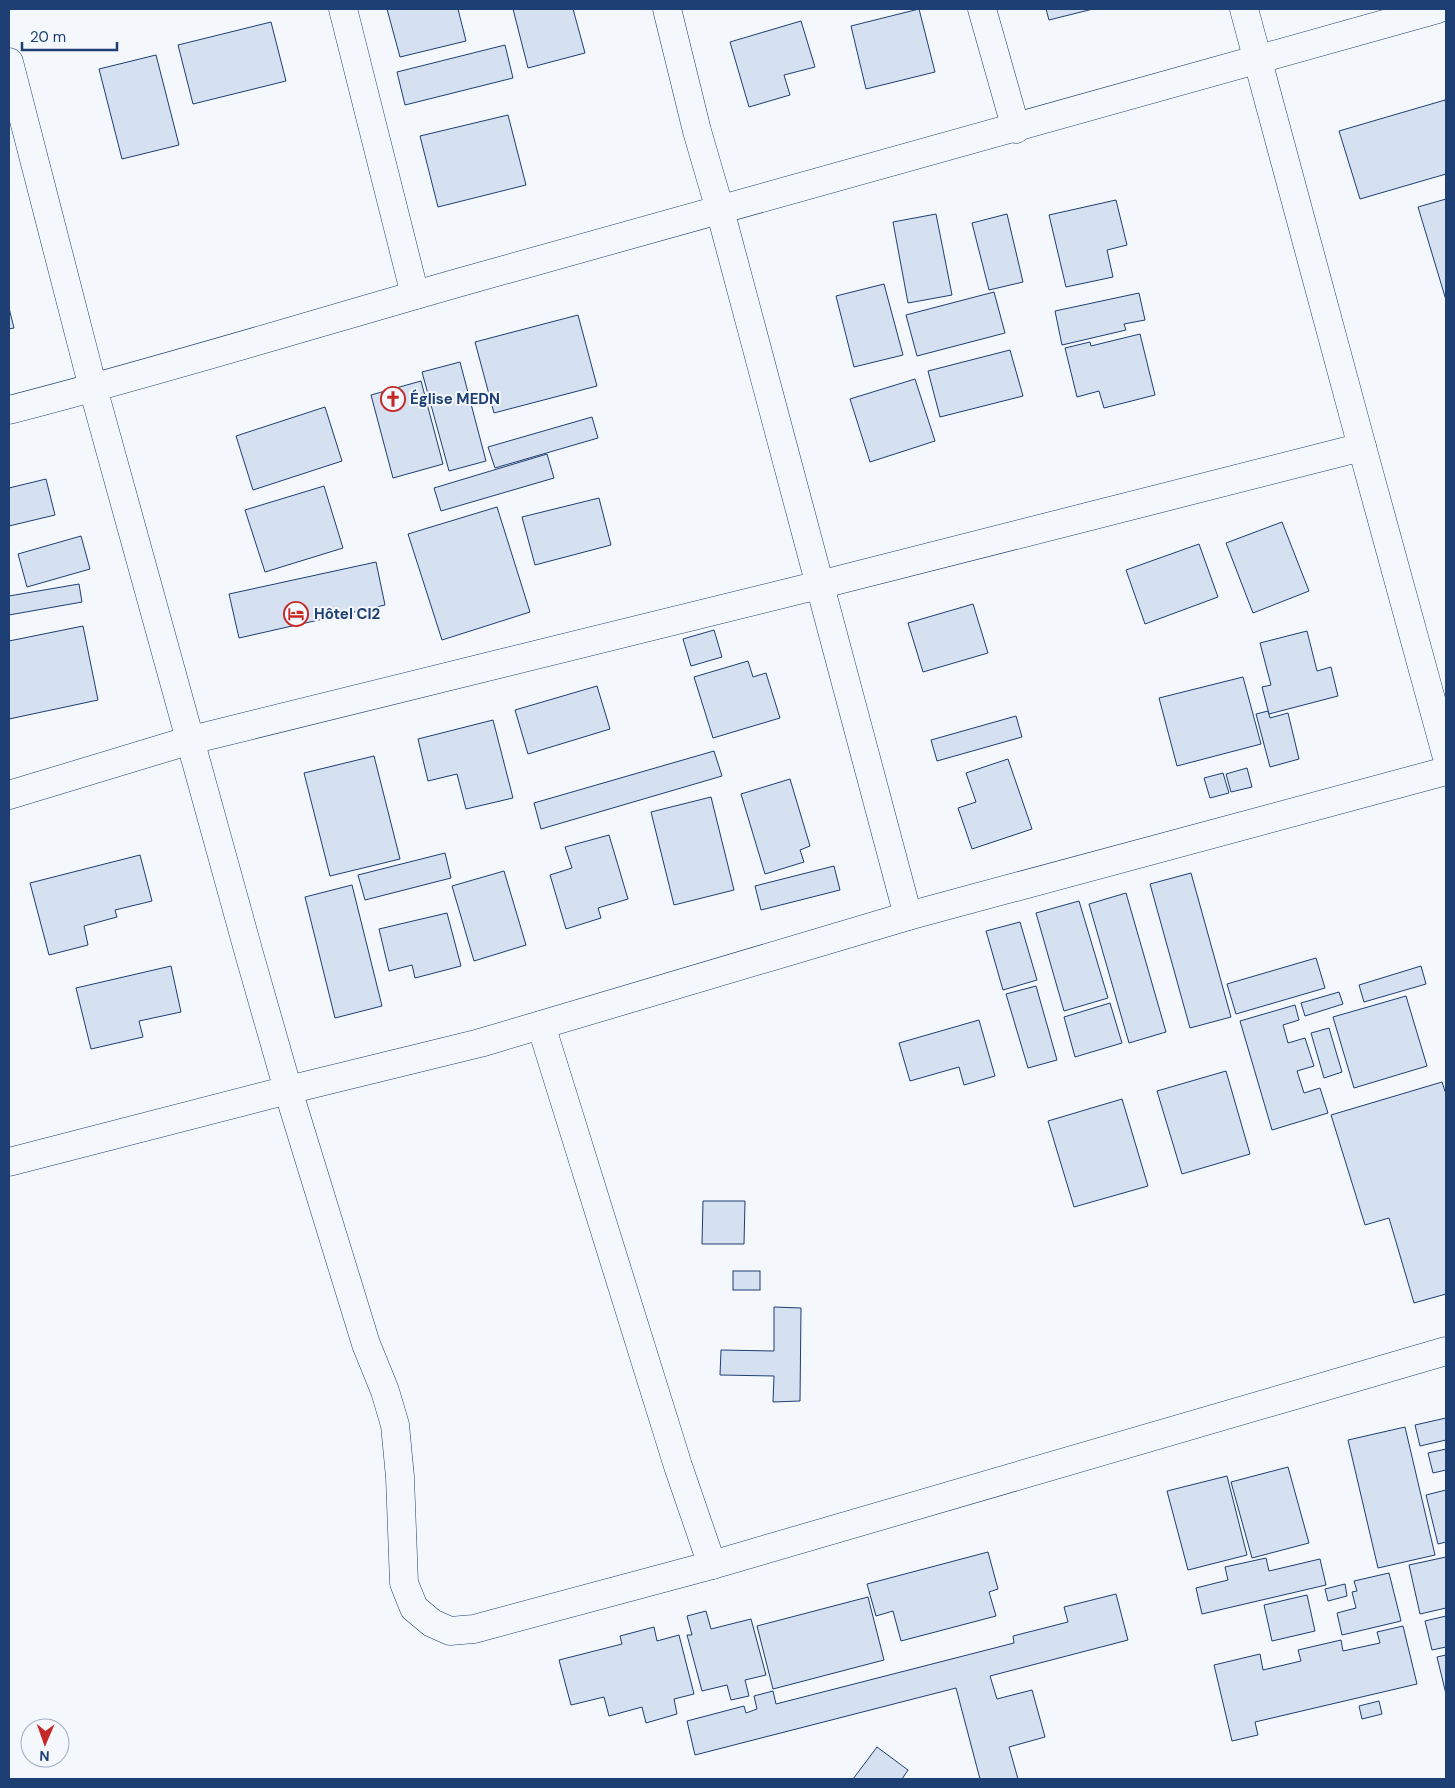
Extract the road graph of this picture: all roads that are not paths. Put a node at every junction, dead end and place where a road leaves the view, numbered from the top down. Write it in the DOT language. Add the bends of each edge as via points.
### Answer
graph roads {
  1 [pos="343,9"];
  2 [pos="667,9"];
  3 [pos="982,9"];
  4 [pos="1244,9"];
  5 [pos="1438,9"];
  6 [pos="1258,60"];
  7 [pos="9,62"];
  8 [pos="1016,128"];
  9 [pos="720,210"];
  10 [pos="415,295"];
  11 [pos="93,388"];
  12 [pos="9,410"];
  13 [pos="1362,447"];
  14 [pos="819,585"];
  15 [pos="191,740"];
  16 [pos="1446,754"];
  17 [pos="1446,771"];
  18 [pos="9,795"];
  19 [pos="908,916"];
  20 [pos="541,1025"];
  21 [pos="288,1090"];
  22 [pos="9,1162"];
  23 [pos="1446,1352"];
  24 [pos="712,1565"];
  1 -- 10 [label="street"];
  2 -- 9 [label="street"];
  3 -- 8 [label="street"];
  4 -- 6 [label="street"];
  5 -- 6 [label="street"];
  6 -- 8 [label="street"];
  6 -- 13 [label="street"];
  7 -- 11 [label="street"];
  8 -- 9 [label="street"];
  9 -- 10 [label="street"];
  9 -- 14 [label="street"];
  10 -- 11 [label="street"];
  11 -- 12 [label="street"];
  11 -- 15 [label="street"];
  13 -- 14 [label="street"];
  13 -- 16 [label="street"];
  14 -- 15 [label="street"];
  14 -- 19 [label="street"];
  15 -- 18 [label="street"];
  15 -- 21 [label="street"];
  17 -- 19 [label="street"];
  19 -- 20 [label="street"];
  20 -- 21 [label="street"];
  20 -- 24 [label="street" via="678,1466"];
  21 -- 22 [label="street"];
  21 -- 24 [label="street" via="366,1344 395,1425 404,1583 414,1608 432,1623 450,1631 466,1630"];
  23 -- 24 [label="street"];
}
